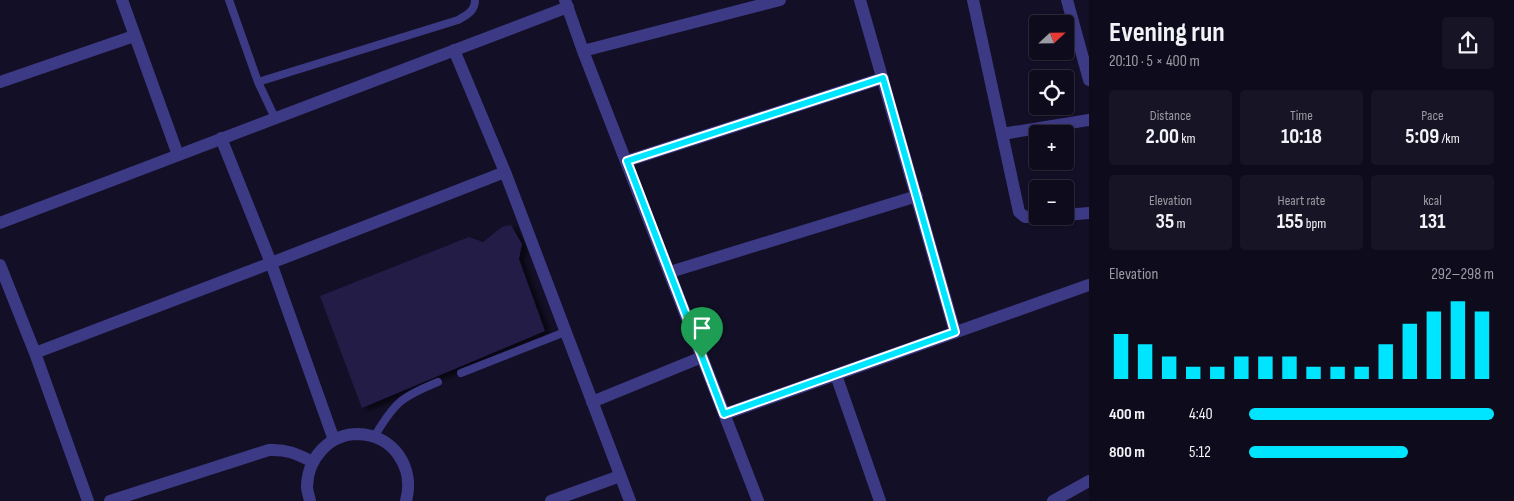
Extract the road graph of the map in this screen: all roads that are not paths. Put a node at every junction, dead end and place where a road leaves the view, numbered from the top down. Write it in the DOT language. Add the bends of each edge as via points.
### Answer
graph roads {
  1 [pos="122,0"];
  2 [pos="229,0"];
  3 [pos="475,0"];
  4 [pos="780,0"];
  5 [pos="860,0"];
  6 [pos="972,0"];
  7 [pos="1067,0"];
  8 [pos="566,3"];
  9 [pos="134,36"];
  10 [pos="454,50"];
  11 [pos="584,51"];
  12 [pos="883,78"];
  13 [pos="1089,80"];
  14 [pos="0,82"];
  15 [pos="258,82"];
  16 [pos="275,118"];
  17 [pos="1089,120"];
  18 [pos="1002,134"];
  19 [pos="221,138"];
  20 [pos="178,155"];
  21 [pos="627,161"];
  22 [pos="505,172"];
  23 [pos="917,196"];
  24 [pos="1089,213"];
  25 [pos="1074,214"];
  26 [pos="1029,217"];
  27 [pos="0,223"];
  28 [pos="271,263"];
  29 [pos="0,265"];
  30 [pos="670,272"];
  31 [pos="1089,285"];
  32 [pos="565,332"];
  33 [pos="955,332"];
  34 [pos="35,353"];
  35 [pos="702,358"];
  36 [pos="461,373"];
  37 [pos="836,375"];
  38 [pos="438,382"];
  39 [pos="592,402"];
  40 [pos="724,414"];
  41 [pos="374,437"];
  42 [pos="334,440"];
  43 [pos="313,462"];
  44 [pos="620,476"];
  45 [pos="1089,481"];
  46 [pos="88,501"];
  47 [pos="110,501"];
  48 [pos="310,501"];
  49 [pos="406,501"];
  50 [pos="551,501"];
  51 [pos="630,501"];
  52 [pos="758,501"];
  53 [pos="880,501"];
  54 [pos="1053,501"];
  1 -- 9 [label="street"];
  2 -- 15 [label="lane"];
  3 -- 15 [label="lane" via="470,13 458,20"];
  4 -- 11 [label="street"];
  5 -- 12 [label="street"];
  6 -- 18 [label="street"];
  7 -- 13 [label="street"];
  8 -- 10 [label="street"];
  8 -- 11 [label="street"];
  9 -- 14 [label="street"];
  9 -- 20 [label="street"];
  10 -- 16 [label="street"];
  10 -- 22 [label="street"];
  11 -- 21 [label="street"];
  12 -- 21 [label="street"];
  12 -- 23 [label="street"];
  15 -- 16 [label="lane"];
  16 -- 19 [label="street"];
  17 -- 18 [label="street"];
  18 -- 26 [label="street" via="1019,212"];
  19 -- 20 [label="street"];
  19 -- 28 [label="street"];
  20 -- 27 [label="street"];
  21 -- 30 [label="street"];
  22 -- 28 [label="street"];
  22 -- 32 [label="street"];
  23 -- 30 [label="street"];
  23 -- 33 [label="street"];
  24 -- 25 [label="street"];
  28 -- 34 [label="street"];
  28 -- 42 [label="street"];
  29 -- 34 [label="street"];
  30 -- 35 [label="street"];
  31 -- 33 [label="street"];
  32 -- 36 [label="lane"];
  32 -- 39 [label="street"];
  33 -- 37 [label="street"];
  34 -- 46 [label="street"];
  35 -- 39 [label="street"];
  35 -- 40 [label="street"];
  37 -- 40 [label="street"];
  37 -- 53 [label="street"];
  38 -- 41 [label="lane" via="400,401"];
  39 -- 44 [label="street"];
  40 -- 52 [label="street"];
  41 -- 42 [label="street" via="358,434"];
  41 -- 49 [label="street" via="401,457 408,473"];
  42 -- 43 [label="street" via="315,456"];
  43 -- 47 [label="street" via="283,449 269,450"];
  43 -- 48 [label="street" via="307,488"];
  44 -- 50 [label="street"];
  44 -- 51 [label="street"];
  45 -- 54 [label="street"];
}
